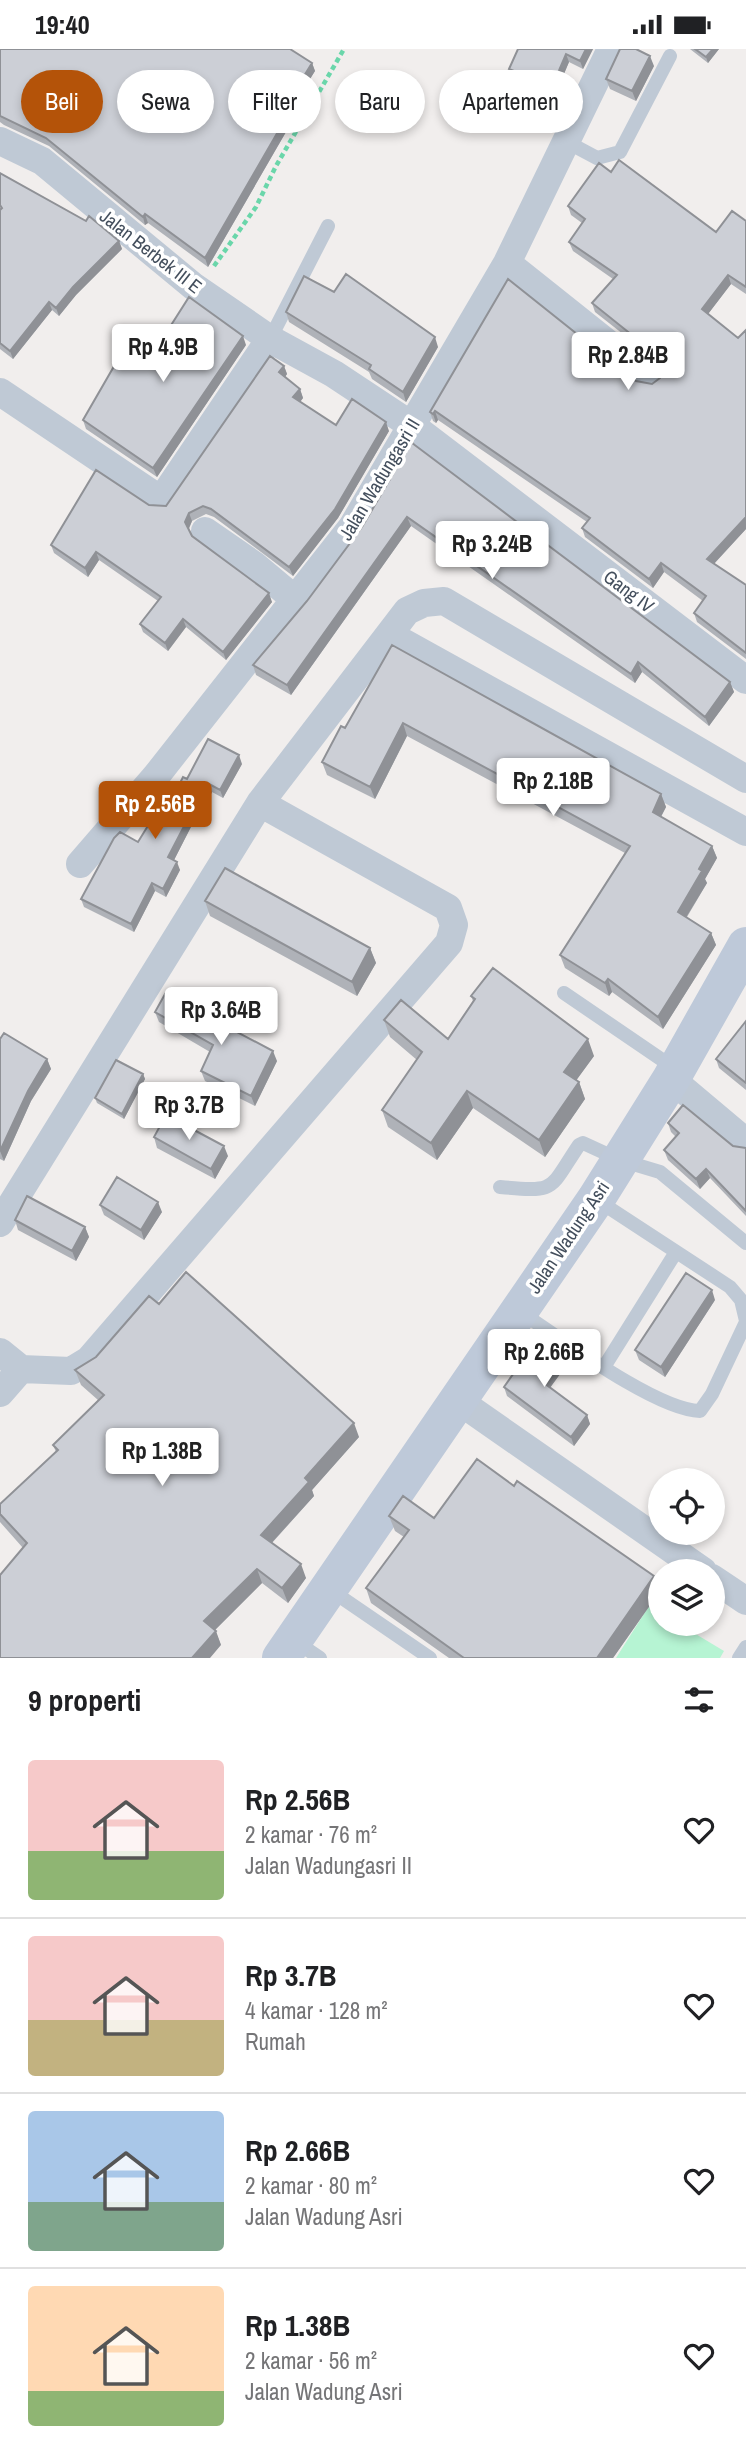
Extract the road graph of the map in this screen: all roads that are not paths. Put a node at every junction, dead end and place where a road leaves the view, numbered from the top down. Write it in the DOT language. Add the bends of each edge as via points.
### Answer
graph roads {
  1 [pos="611,49"];
  2 [pos="670,56"];
  3 [pos="0,141"];
  4 [pos="566,142"];
  5 [pos="328,226"];
  6 [pos="507,263"];
  7 [pos="270,339"];
  8 [pos="650,377"];
  9 [pos="0,392"];
  10 [pos="411,425"];
  11 [pos="205,531"];
  12 [pos="297,601"];
  13 [pos="390,635"];
  14 [pos="746,680"];
  15 [pos="746,779"];
  16 [pos="260,803"];
  17 [pos="746,832"];
  18 [pos="80,864"];
  19 [pos="746,946"];
  20 [pos="564,993"];
  21 [pos="673,1074"];
  22 [pos="746,1142"];
  23 [pos="620,1160"];
  24 [pos="500,1187"];
  25 [pos="596,1199"];
  26 [pos="0,1223"];
  27 [pos="746,1243"];
  28 [pos="676,1252"];
  29 [pos="518,1310"];
  30 [pos="746,1322"];
  31 [pos="11,1360"];
  32 [pos="604,1367"];
  33 [pos="0,1393"];
  34 [pos="456,1399"];
  35 [pos="687,1559"];
  36 [pos="725,1587"];
  37 [pos="328,1588"];
  38 [pos="746,1601"];
  39 [pos="746,1647"];
  40 [pos="298,1652"];
  41 [pos="430,1658"];
  42 [pos="739,1658"];
  1 -- 4 [label="street, Jalan Wadungasri II"];
  2 -- 4 [label="lane" via="620,152 597,158"];
  3 -- 7 [label="street, Jalan Berbek III E" via="42,161 193,286"];
  4 -- 6 [label="street, Jalan Wadungasri II"];
  5 -- 7 [label="lane"];
  6 -- 8 [label="street"];
  6 -- 10 [label="street, Jalan Wadungasri II"];
  7 -- 9 [label="street" via="161,500"];
  7 -- 10 [label="street, Jalan Berbek III E"];
  10 -- 12 [label="street, Jalan Wadungasri II" via="352,527"];
  10 -- 14 [label="street, Gang IV"];
  11 -- 12 [label="street"];
  12 -- 18 [label="street, Jalan Wadungasri II"];
  13 -- 15 [label="street" via="407,611 444,601"];
  13 -- 16 [label="street"];
  13 -- 17 [label="street"];
  16 -- 26 [label="street"];
  16 -- 31 [label="street" via="448,908 454,925 449,943 89,1360 71,1371"];
  19 -- 21 [label="main road, Jalan Wadung Asri"];
  20 -- 21 [label="lane"];
  21 -- 22 [label="street"];
  21 -- 23 [label="main road, Jalan Wadung Asri"];
  23 -- 24 [label="lane" via="581,1143 549,1188"];
  23 -- 25 [label="main road, Jalan Wadung Asri"];
  23 -- 27 [label="lane" via="660,1172"];
  25 -- 28 [label="lane"];
  25 -- 29 [label="main road, Jalan Wadung Asri"];
  28 -- 30 [label="lane" via="730,1287 741,1300"];
  28 -- 32 [label="lane"];
  29 -- 32 [label="lane"];
  29 -- 34 [label="main road, Jalan Wadung Asri"];
  30 -- 32 [label="lane" via="700,1411 681,1410"];
  31 -- 33 [label="street"];
  34 -- 35 [label="street"];
  34 -- 37 [label="main road, Jalan Wadung Asri"];
  36 -- 38 [label="street"];
  37 -- 40 [label="main road, Jalan Wadung Asri"];
  37 -- 41 [label="lane"];
  39 -- 42 [label="lane"];
}
